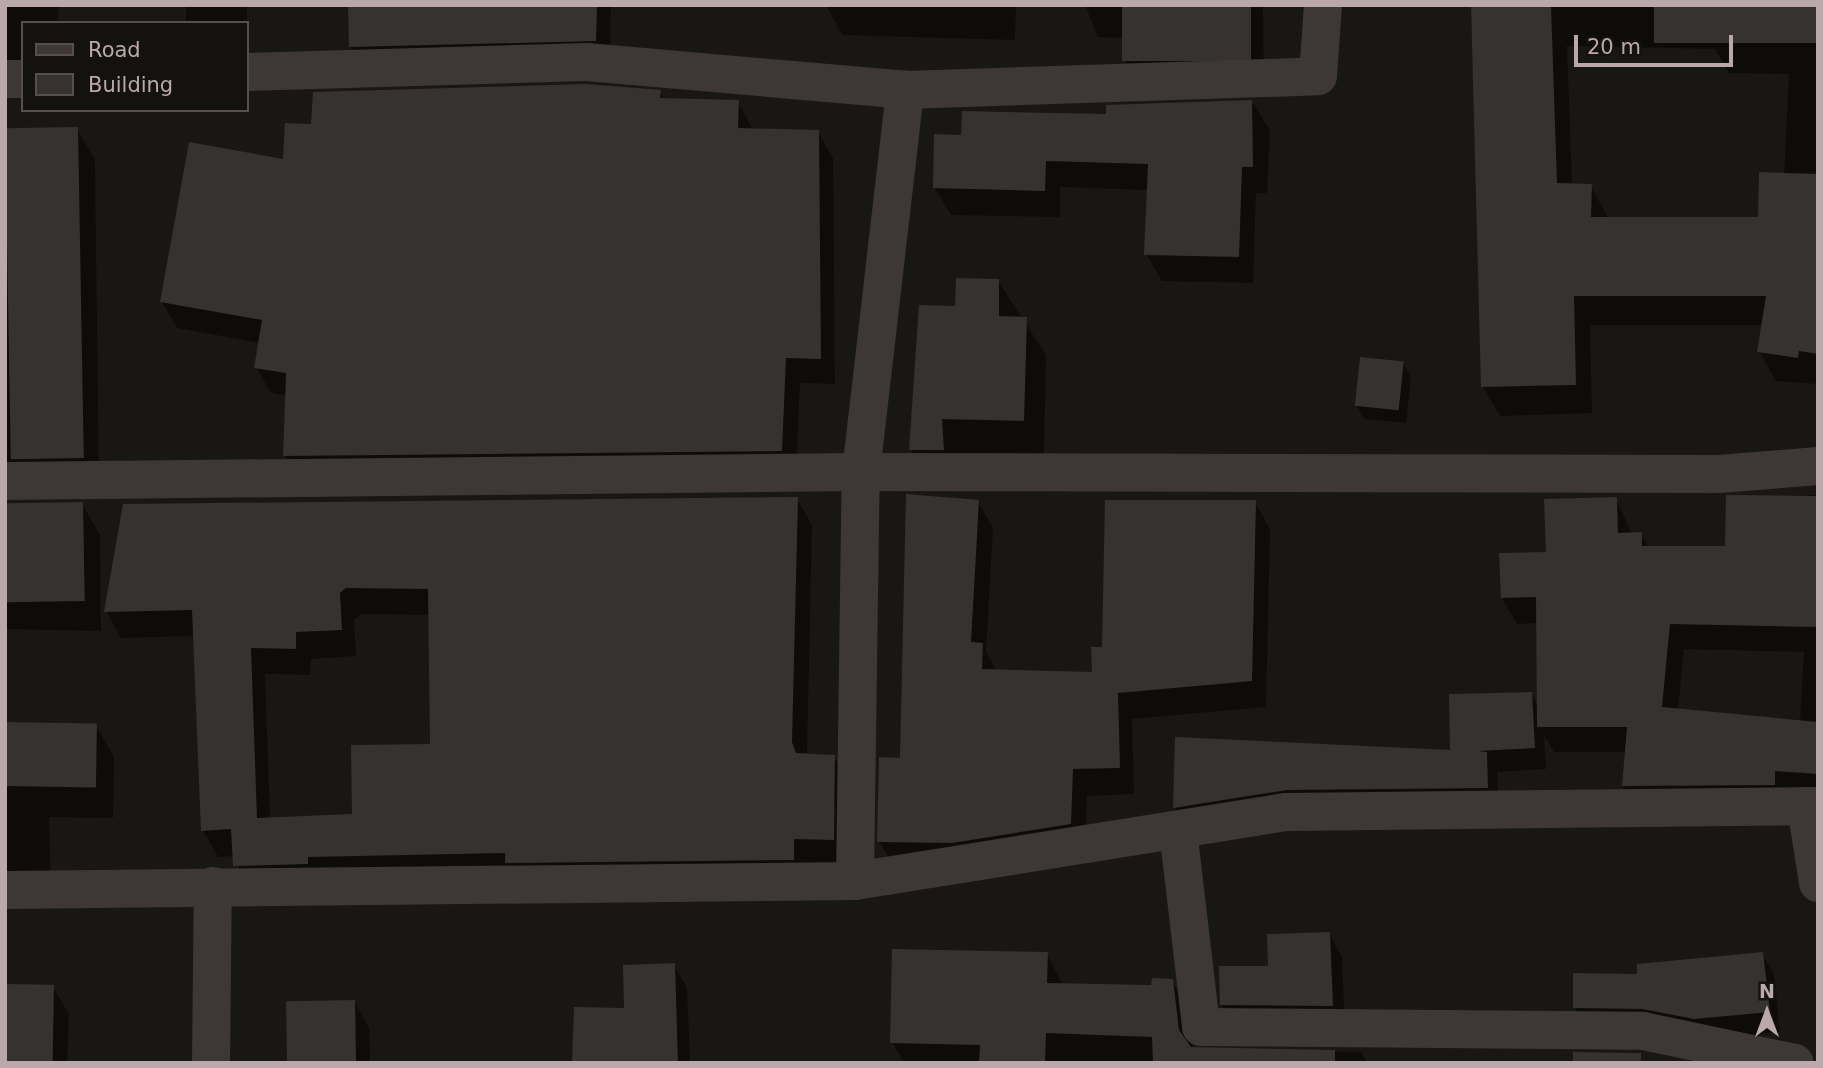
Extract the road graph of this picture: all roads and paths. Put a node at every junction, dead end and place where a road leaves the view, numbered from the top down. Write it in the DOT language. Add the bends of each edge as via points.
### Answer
graph roads {
  1 [pos="1323,5"];
  2 [pos="248,72"];
  3 [pos="905,90"];
  4 [pos="1818,466"];
  5 [pos="861,472"];
  6 [pos="5,481"];
  7 [pos="1812,806"];
  8 [pos="1178,830"];
  9 [pos="855,881"];
  10 [pos="1818,883"];
  11 [pos="213,886"];
  12 [pos="5,890"];
  13 [pos="211,1063"];
  14 [pos="1795,1063"];
  1 -- 3 [label="street" via="1318,76"];
  2 -- 3 [label="street" via="587,62"];
  3 -- 5 [label="street"];
  4 -- 5 [label="street" via="1718,474"];
  5 -- 6 [label="street"];
  5 -- 9 [label="street"];
  7 -- 8 [label="street" via="1287,812"];
  7 -- 10 [label="street"];
  8 -- 9 [label="street"];
  8 -- 14 [label="street" via="1201,1027 1643,1031"];
  9 -- 11 [label="street"];
  11 -- 12 [label="street"];
  11 -- 13 [label="street"];
}
